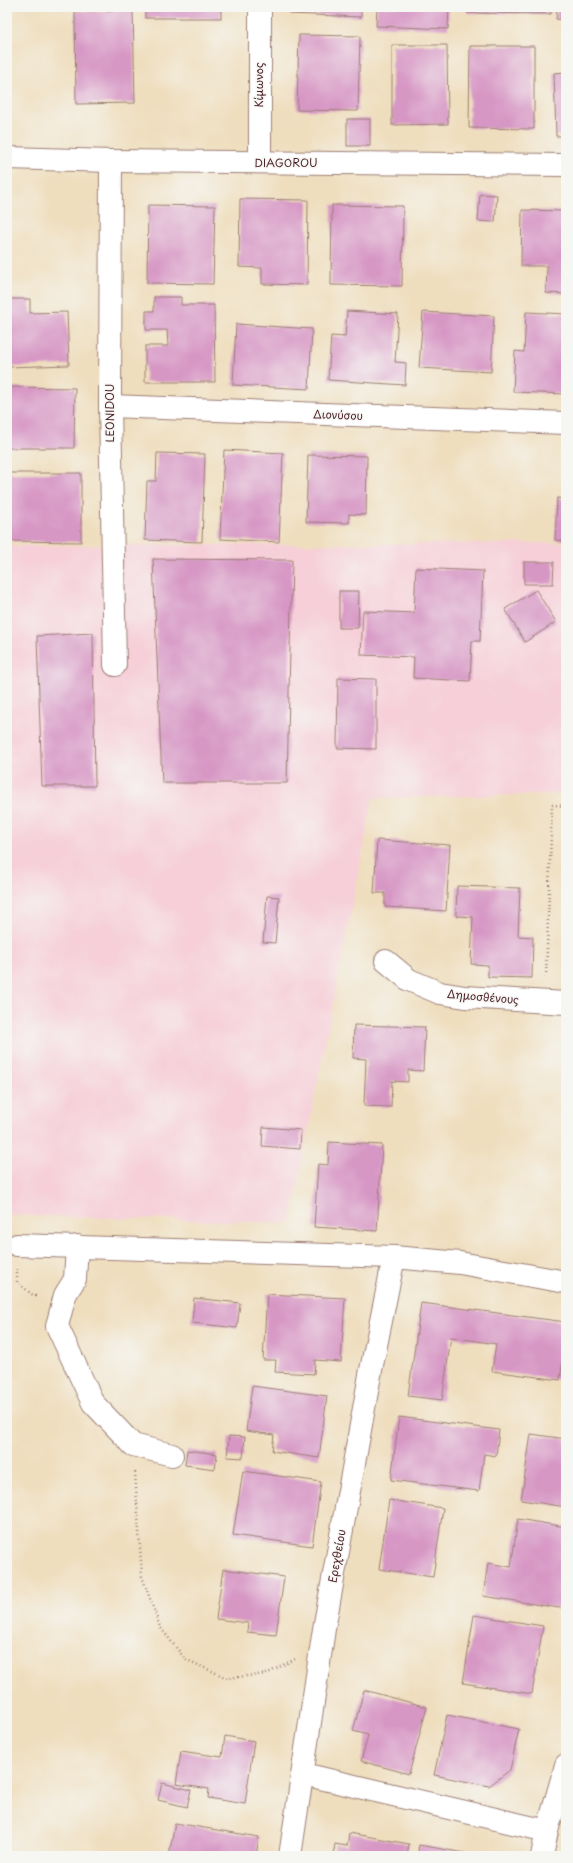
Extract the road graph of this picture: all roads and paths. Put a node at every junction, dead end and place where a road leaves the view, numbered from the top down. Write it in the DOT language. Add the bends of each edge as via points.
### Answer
graph roads {
  1 [pos="260,7"];
  2 [pos="7,158"];
  3 [pos="111,161"];
  4 [pos="260,162"];
  5 [pos="566,165"];
  6 [pos="110,406"];
  7 [pos="566,423"];
  8 [pos="115,665"];
  9 [pos="566,806"];
  10 [pos="386,961"];
  11 [pos="555,1002"];
  12 [pos="17,1245"];
  13 [pos="77,1246"];
  14 [pos="394,1257"];
  15 [pos="566,1282"];
  16 [pos="65,1295"];
  17 [pos="133,1445"];
  18 [pos="172,1455"];
  19 [pos="319,1662"];
  20 [pos="566,1765"];
  21 [pos="303,1774"];
  22 [pos="547,1831"];
  23 [pos="290,1856"];
  24 [pos="542,1856"];
  1 -- 4 [label="street, Κίμωνος"];
  2 -- 3 [label="street, DIAGOROU"];
  3 -- 4 [label="street, DIAGOROU"];
  3 -- 6 [label="street, LEONIDOU"];
  4 -- 5 [label="street, DIAGOROU"];
  6 -- 7 [label="street, Διονύσου"];
  6 -- 8 [label="street, LEONIDOU"];
  9 -- 11 [label="path" via="552,805"];
  10 -- 11 [label="street, Δημοσθένους" via="409,980 440,993 465,997"];
  12 -- 13 [label="street"];
  12 -- 16 [label="path" via="17,1282 34,1296"];
  13 -- 14 [label="street"];
  13 -- 16 [label="street" via="75,1279"];
  14 -- 15 [label="street" via="460,1263"];
  14 -- 19 [label="street, Ερεχθείου" via="370,1375"];
  16 -- 17 [label="street" via="57,1326 93,1403"];
  17 -- 18 [label="street"];
  17 -- 19 [label="path" via="142,1576 160,1627 185,1659 227,1678 266,1674 292,1659"];
  19 -- 21 [label="street, Ερεχθείου"];
  20 -- 22 [label="street"];
  21 -- 22 [label="street"];
  21 -- 23 [label="street, Ερεχθείου"];
  22 -- 24 [label="street"];
}
